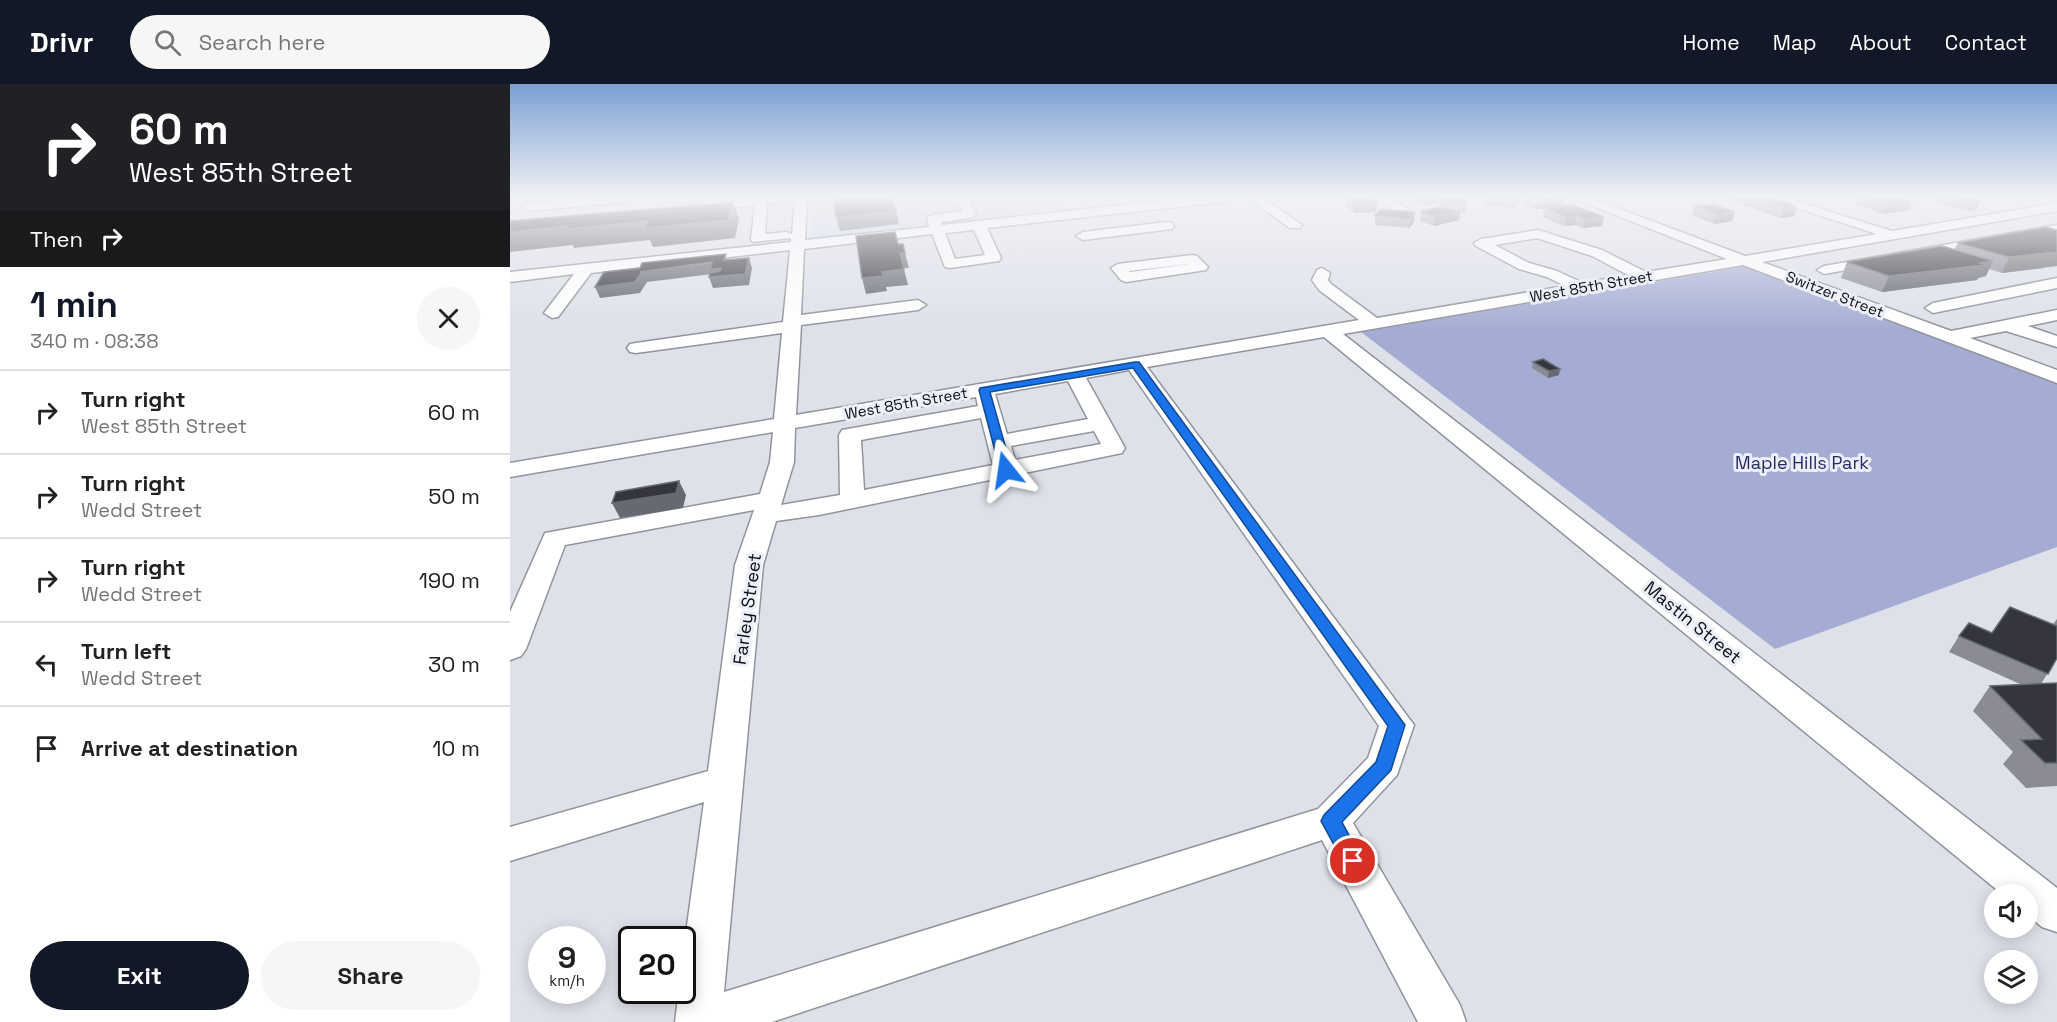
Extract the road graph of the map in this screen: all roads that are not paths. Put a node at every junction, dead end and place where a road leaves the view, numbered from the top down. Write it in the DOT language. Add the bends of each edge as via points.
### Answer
graph roads {
  1 [pos="731,242"];
  2 [pos="781,242"];
  3 [pos="799,242"];
  4 [pos="941,242"];
  5 [pos="987,242"];
  6 [pos="1135,242"];
  7 [pos="1489,242"];
  8 [pos="1562,242"];
  9 [pos="1695,242"];
  10 [pos="1848,242"];
  11 [pos="1982,242"];
  12 [pos="1147,254"];
  13 [pos="994,258"];
  14 [pos="1744,260"];
  15 [pos="588,261"];
  16 [pos="1824,270"];
  17 [pos="1322,273"];
  18 [pos="517,276"];
  19 [pos="1002,276"];
  20 [pos="1643,277"];
  21 [pos="2057,284"];
  22 [pos="1581,288"];
  23 [pos="2034,288"];
  24 [pos="510,292"];
  25 [pos="2057,294"];
  26 [pos="918,305"];
  27 [pos="1933,308"];
  28 [pos="552,313"];
  29 [pos="2057,315"];
  30 [pos="788,316"];
  31 [pos="1373,323"];
  32 [pos="2009,326"];
  33 [pos="1328,331"];
  34 [pos="1950,338"];
  35 [pos="2057,342"];
  36 [pos="636,348"];
  37 [pos="1135,364"];
  38 [pos="1075,375"];
  39 [pos="2057,377"];
  40 [pos="987,400"];
  41 [pos="1100,423"];
  42 [pos="786,424"];
  43 [pos="998,442"];
  44 [pos="510,470"];
  45 [pos="1006,470"];
  46 [pos="852,500"];
  47 [pos="769,507"];
  48 [pos="510,649"];
  49 [pos="725,781"];
  50 [pos="1331,821"];
  51 [pos="510,844"];
  52 [pos="2057,913"];
  53 [pos="698,1022"];
  54 [pos="703,1022"];
  55 [pos="1443,1022"];
  1 -- 15 [label="street" via="612,254"];
  2 -- 15 [label="street"];
  3 -- 30 [label="street, Farley Street"];
  4 -- 13 [label="street" via="950,264"];
  5 -- 13 [label="street"];
  6 -- 12 [label="street"];
  7 -- 22 [label="street" via="1481,243 1524,266"];
  8 -- 20 [label="street" via="1597,253"];
  9 -- 14 [label="street, Switzer Street"];
  10 -- 14 [label="street, West 85th Street"];
  11 -- 16 [label="street"];
  13 -- 19 [label="street"];
  14 -- 20 [label="street, West 85th Street"];
  14 -- 34 [label="street, Switzer Street"];
  15 -- 18 [label="street"];
  15 -- 28 [label="street"];
  17 -- 31 [label="street" via="1320,280 1325,287"];
  18 -- 24 [label="street"];
  20 -- 22 [label="street, West 85th Street"];
  21 -- 23 [label="street"];
  22 -- 31 [label="street, West 85th Street"];
  23 -- 25 [label="street"];
  23 -- 27 [label="street"];
  26 -- 30 [label="street"];
  29 -- 32 [label="street"];
  30 -- 36 [label="street"];
  30 -- 42 [label="street, Farley Street"];
  31 -- 33 [label="street, West 85th Street"];
  32 -- 34 [label="street"];
  32 -- 35 [label="street"];
  33 -- 37 [label="street, West 85th Street"];
  33 -- 52 [label="street, Mastin Street"];
  34 -- 39 [label="street, Switzer Street"];
  37 -- 38 [label="street, West 85th Street"];
  37 -- 50 [label="street" via="1396,725 1384,765"];
  38 -- 40 [label="street, West 85th Street"];
  38 -- 41 [label="street"];
  40 -- 42 [label="street, West 85th Street"];
  40 -- 43 [label="street"];
  40 -- 46 [label="street" via="850,435"];
  41 -- 43 [label="street"];
  41 -- 45 [label="street" via="1114,448"];
  42 -- 44 [label="street, West 85th Street"];
  42 -- 47 [label="street, Farley Street" via="782,462"];
  43 -- 45 [label="street"];
  45 -- 46 [label="street"];
  46 -- 47 [label="street"];
  47 -- 48 [label="street" via="554,539"];
  47 -- 49 [label="street, Farley Street" via="749,565"];
  49 -- 51 [label="street"];
  49 -- 53 [label="street, Farley Street"];
  50 -- 54 [label="street"];
  50 -- 55 [label="street"];
}
